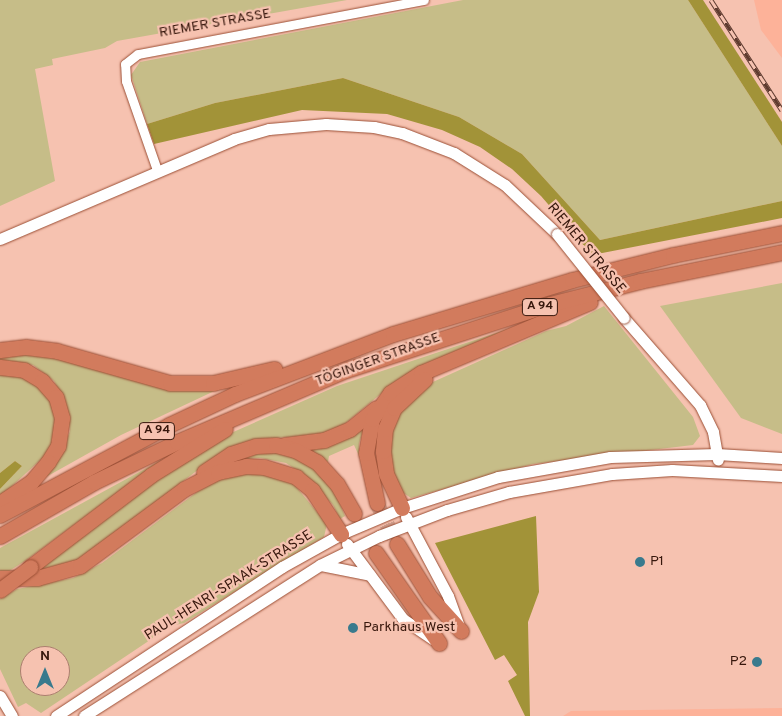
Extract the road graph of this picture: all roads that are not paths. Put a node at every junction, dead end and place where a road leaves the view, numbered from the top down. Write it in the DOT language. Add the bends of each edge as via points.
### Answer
graph roads {
  1 [pos="424,0"];
  2 [pos="157,170"];
  3 [pos="782,233"];
  4 [pos="0,239"];
  5 [pos="782,252"];
  6 [pos="640,281"];
  7 [pos="0,350"];
  8 [pos="320,361"];
  9 [pos="440,365"];
  10 [pos="0,367"];
  11 [pos="252,408"];
  12 [pos="378,408"];
  13 [pos="276,445"];
  14 [pos="717,454"];
  15 [pos="782,458"];
  16 [pos="720,471"];
  17 [pos="782,476"];
  18 [pos="184,489"];
  19 [pos="0,503"];
  20 [pos="377,503"];
  21 [pos="402,508"];
  22 [pos="354,513"];
  23 [pos="0,514"];
  24 [pos="409,523"];
  25 [pos="341,534"];
  26 [pos="0,536"];
  27 [pos="397,544"];
  28 [pos="351,549"];
  29 [pos="376,553"];
  30 [pos="320,565"];
  31 [pos="370,575"];
  32 [pos="0,578"];
  33 [pos="0,590"];
  34 [pos="228,603"];
  35 [pos="237,618"];
  36 [pos="460,631"];
  37 [pos="439,643"];
  38 [pos="0,696"];
  39 [pos="12,716"];
  40 [pos="56,716"];
  41 [pos="84,716"];
  1 -- 2 [label="street, RIEMER STRASSE" via="138,54 125,64 126,81"];
  2 -- 4 [label="main road, RIEMER STRASSE"];
  2 -- 14 [label="main road, RIEMER STRASSE, bridge" via="234,139 269,129 326,124 374,127 428,142 481,167 558,234 624,318 700,405 712,426"];
  3 -- 8 [label="highway, TÖGINGER STRASSE / A 94" via="673,254 572,280 393,334"];
  5 -- 6 [label="highway, TÖGINGER STRASSE / A 94"];
  6 -- 9 [label="highway"];
  6 -- 11 [label="highway, TÖGINGER STRASSE / A 94" via="442,337"];
  7 -- 8 [label="highway" via="26,347 57,351 170,382 213,383"];
  8 -- 23 [label="highway, TÖGINGER STRASSE / A 94" via="169,425"];
  9 -- 12 [label="highway" via="398,386"];
  9 -- 21 [label="highway" via="394,408 385,430 386,473"];
  10 -- 19 [label="highway" via="24,370 42,381 56,397 62,418 58,446 48,462 30,482"];
  11 -- 26 [label="highway, TÖGINGER STRASSE / A 94" via="94,482"];
  11 -- 33 [label="highway, bridge" via="150,476"];
  12 -- 13 [label="highway" via="350,429 324,440"];
  12 -- 20 [label="highway" via="372,419 366,453"];
  13 -- 18 [label="highway" via="256,446 231,454"];
  13 -- 22 [label="highway" via="295,450 317,462 337,484"];
  14 -- 15 [label="main road, PAUL-HENRI-SPAAK-STRASSE"];
  14 -- 16 [label="main road, RIEMER STRASSE"];
  14 -- 21 [label="main road, PAUL-HENRI-SPAAK-STRASSE" via="640,455 577,462 498,477"];
  16 -- 17 [label="main road"];
  16 -- 24 [label="main road" via="642,471 581,478 485,498"];
  18 -- 25 [label="highway" via="233,468 264,467 283,472 296,477 312,490"];
  18 -- 32 [label="highway" via="80,566 37,578"];
  21 -- 24 [label="main road"];
  21 -- 25 [label="main road, PAUL-HENRI-SPAAK-STRASSE"];
  24 -- 28 [label="main road"];
  24 -- 36 [label="main road" via="448,596"];
  25 -- 28 [label="main road"];
  25 -- 34 [label="main road, PAUL-HENRI-SPAAK-STRASSE" via="282,567"];
  27 -- 36 [label="highway" via="430,597"];
  28 -- 30 [label="main road"];
  28 -- 31 [label="main road"];
  29 -- 37 [label="highway"];
  30 -- 31 [label="main road" via="340,566"];
  30 -- 35 [label="main road"];
  31 -- 37 [label="main road" via="403,619"];
  34 -- 35 [label="main road"];
  34 -- 40 [label="main road, PAUL-HENRI-SPAAK-STRASSE"];
  35 -- 41 [label="main road"];
  38 -- 39 [label="main road"];
}
